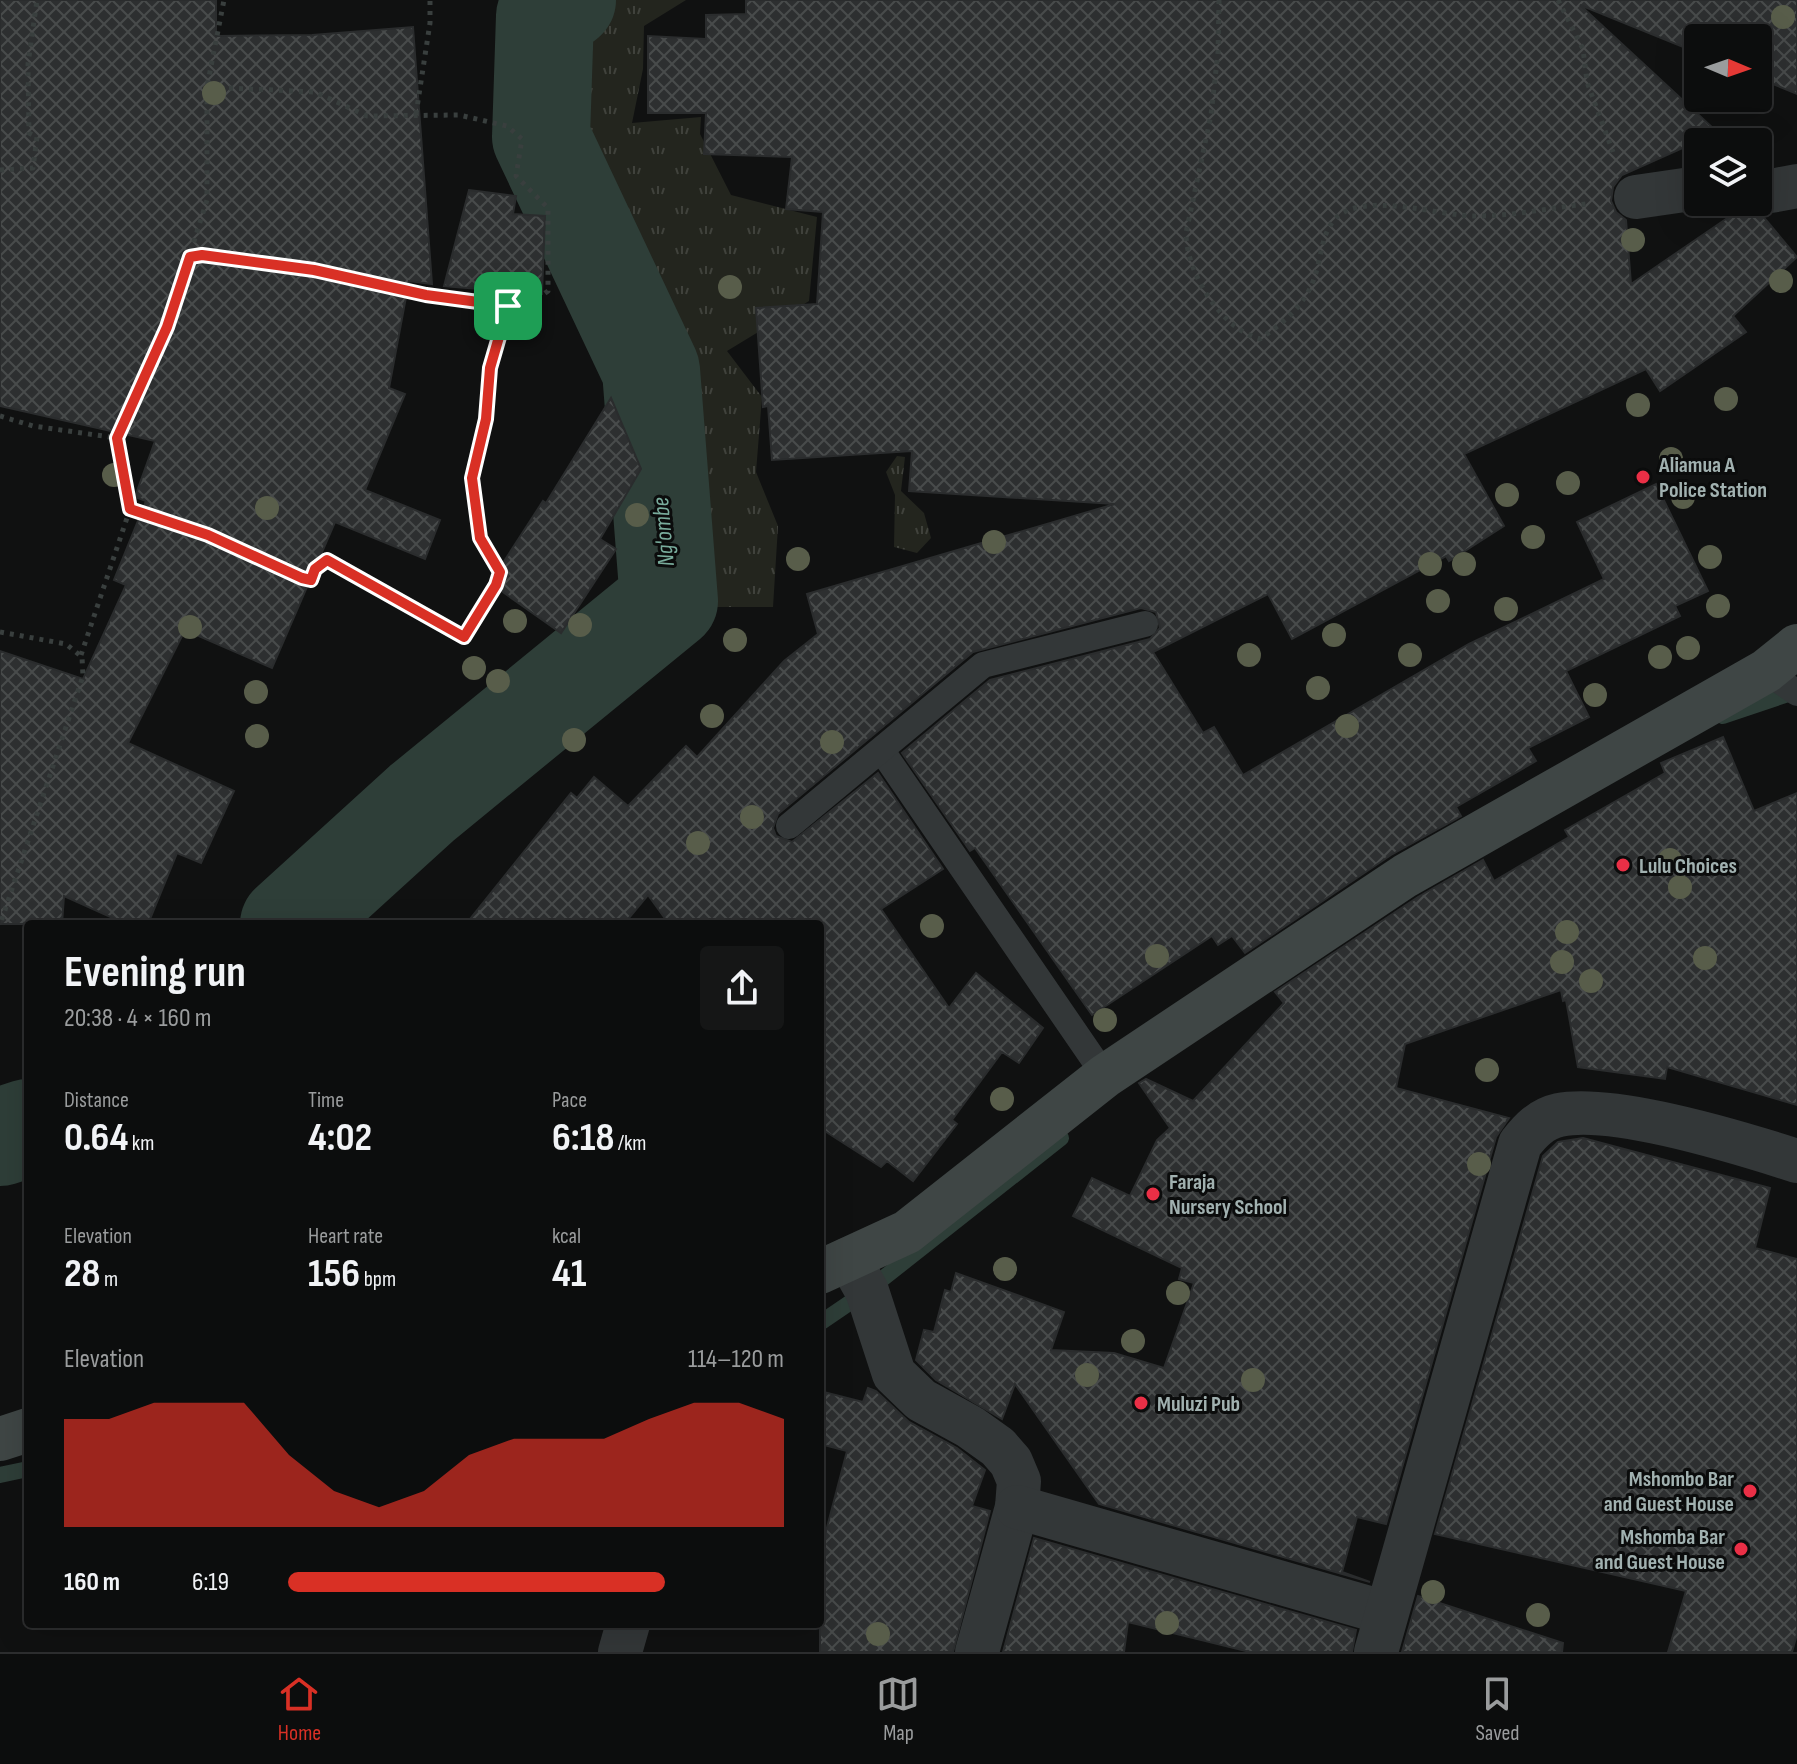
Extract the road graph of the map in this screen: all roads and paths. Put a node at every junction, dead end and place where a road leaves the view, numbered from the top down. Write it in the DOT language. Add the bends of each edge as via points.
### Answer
graph roads {
  1 [pos="37,0"];
  2 [pos="224,0"];
  3 [pos="430,0"];
  4 [pos="1219,0"];
  5 [pos="1558,0"];
  6 [pos="207,87"];
  7 [pos="416,114"];
  8 [pos="0,170"];
  9 [pos="1797,186"];
  10 [pos="1684,190"];
  11 [pos="1772,191"];
  12 [pos="1636,197"];
  13 [pos="190,257"];
  14 [pos="508,306"];
  15 [pos="0,416"];
  16 [pos="117,438"];
  17 [pos="130,509"];
  18 [pos="1145,624"];
  19 [pos="0,632"];
  20 [pos="80,656"];
  21 [pos="1787,670"];
  22 [pos="882,751"];
  23 [pos="789,826"];
  24 [pos="0,925"];
  25 [pos="1105,1076"];
  26 [pos="1797,1161"];
  27 [pos="835,1266"];
  28 [pos="24,1431"];
  29 [pos="0,1439"];
  30 [pos="1017,1507"];
  31 [pos="627,1628"];
  32 [pos="1381,1632"];
  33 [pos="620,1652"];
  34 [pos="977,1652"];
  1 -- 8 [label="path" via="28,64 29,133 37,137 33,168"];
  2 -- 6 [label="path"];
  3 -- 7 [label="path"];
  4 -- 12 [label="path" via="1211,115 1194,184 1186,249 1205,289 1245,335 1260,339 1306,300 1325,233 1337,217 1357,208 1390,206 1477,216"];
  5 -- 12 [label="path" via="1583,49 1587,82"];
  6 -- 7 [label="path" via="315,92 367,116"];
  6 -- 13 [label="path" via="207,200"];
  7 -- 14 [label="path" via="459,115 507,126 522,139 516,176 548,208 548,291 532,303"];
  9 -- 11 [label="street"];
  10 -- 12 [label="street"];
  13 -- 14 [label="path" via="314,270 426,295"];
  13 -- 16 [label="path" via="167,327"];
  14 -- 17 [label="path" via="490,368 486,419 472,478 480,538 500,572 464,637 327,560 311,580 302,578 208,535"];
  15 -- 16 [label="path"];
  16 -- 17 [label="path"];
  17 -- 20 [label="path"];
  18 -- 22 [label="lane" via="983,665"];
  19 -- 20 [label="path" via="66,644"];
  20 -- 24 [label="path" via="83,676"];
  21 -- 25 [label="street" via="1405,876"];
  22 -- 23 [label="lane"];
  22 -- 25 [label="lane"];
  25 -- 27 [label="street" via="907,1232"];
  26 -- 32 [label="street" via="1638,1119 1561,1115 1530,1131 1520,1144"];
  27 -- 30 [label="street" via="867,1291 894,1374 921,1400 970,1427 1011,1462 1019,1481"];
  28 -- 29 [label="street"];
  30 -- 32 [label="street"];
  30 -- 34 [label="street"];
  31 -- 33 [label="street"];
}
